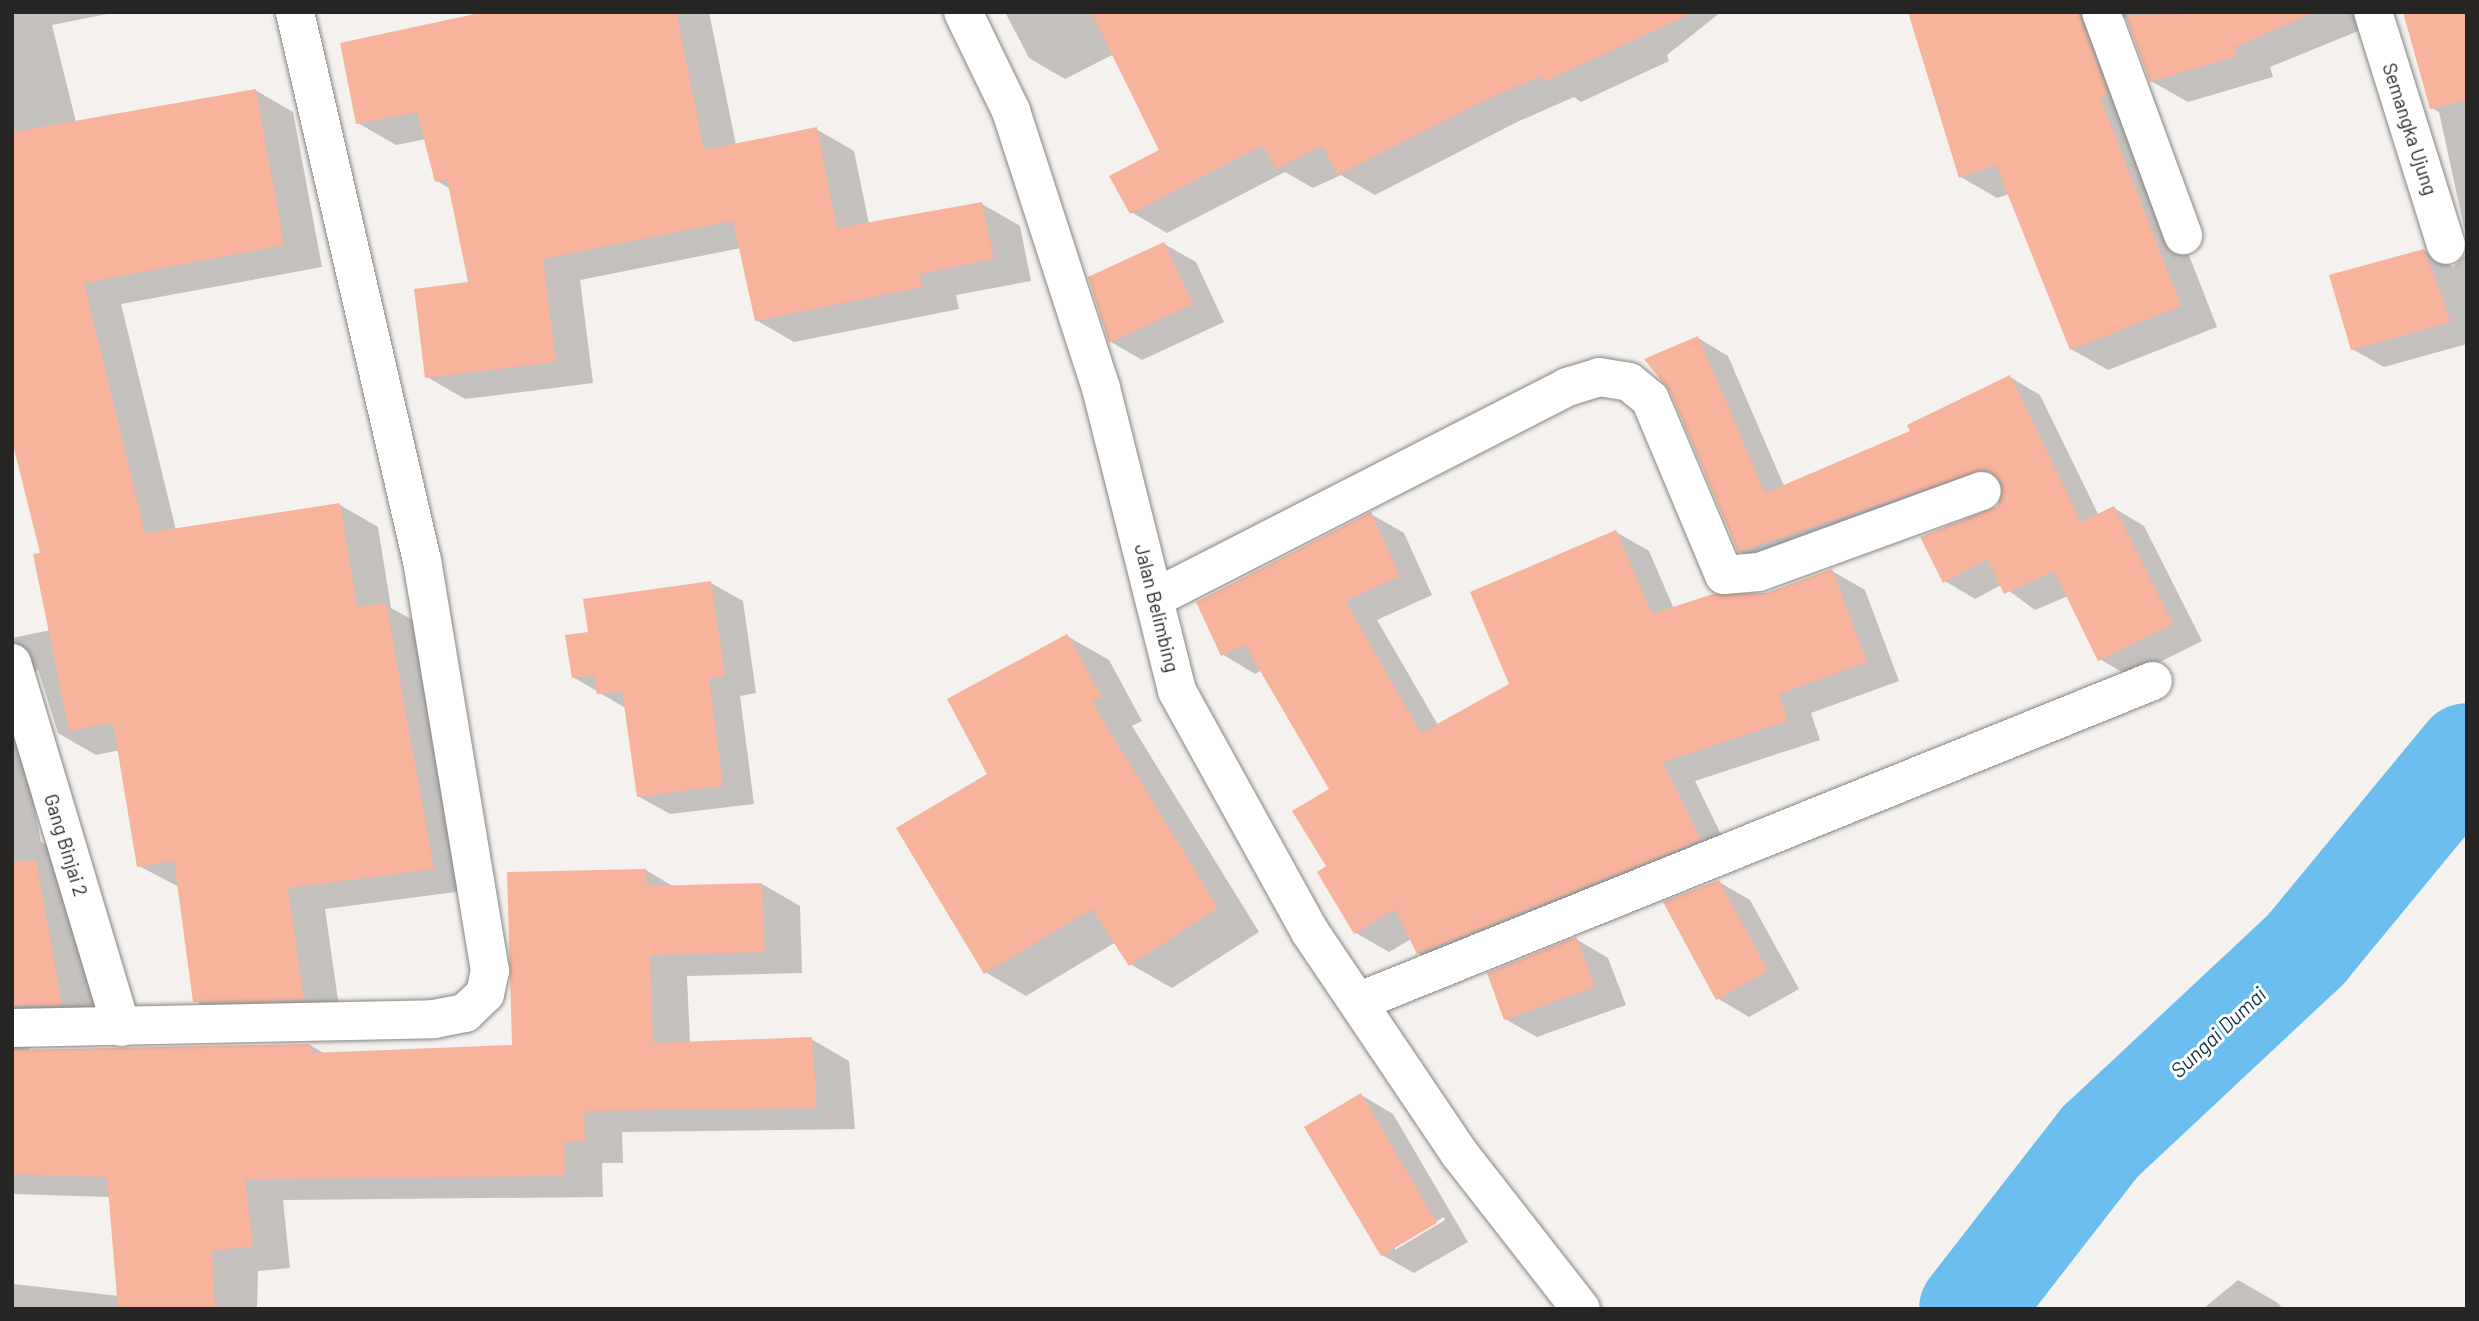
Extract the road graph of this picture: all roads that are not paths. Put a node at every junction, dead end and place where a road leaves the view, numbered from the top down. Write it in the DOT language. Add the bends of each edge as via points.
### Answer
graph roads {
  1 [pos="295,12"];
  2 [pos="963,12"];
  3 [pos="2101,12"];
  4 [pos="2373,12"];
  5 [pos="2183,235"];
  6 [pos="2446,245"];
  7 [pos="1982,491"];
  8 [pos="1155,598"];
  9 [pos="12,663"];
  10 [pos="2153,681"];
  11 [pos="1360,1001"];
  12 [pos="121,1027"];
  13 [pos="12,1028"];
  14 [pos="1581,1309"];
  1 -- 12 [label="street" via="422,561 490,971 485,994 464,1013 434,1019"];
  2 -- 8 [label="street, Jalan Belimbing" via="1012,111 1101,388"];
  3 -- 5 [label="street"];
  4 -- 6 [label="street, Semangka Ujung"];
  7 -- 8 [label="street" via="1759,572 1724,575 1650,399 1629,382 1600,377 1567,387"];
  8 -- 11 [label="street, Jalan Belimbing" via="1177,691 1310,932"];
  9 -- 12 [label="street, Gang Binjai 2"];
  10 -- 11 [label="street"];
  11 -- 14 [label="street, Jalan Belimbing" via="1459,1153"];
  12 -- 13 [label="street"];
}
